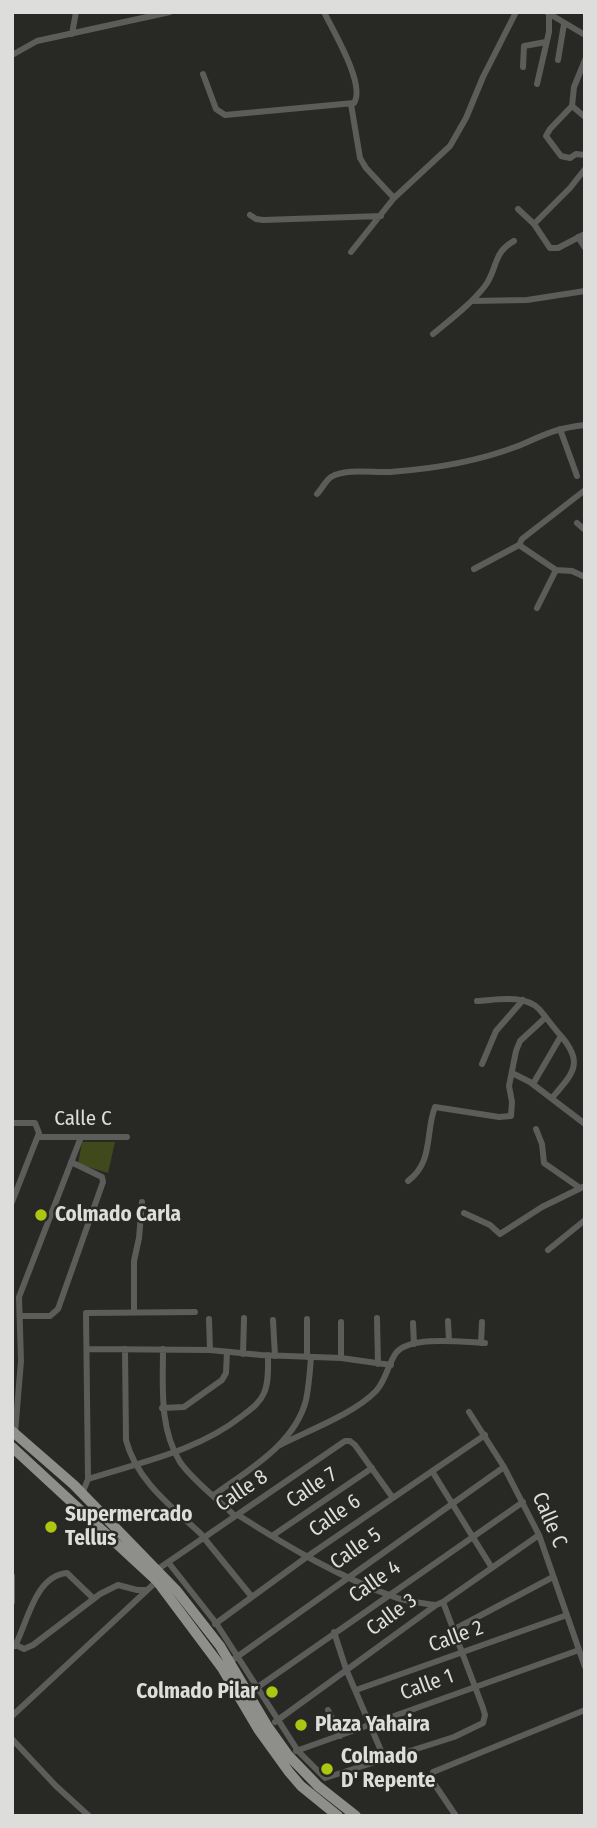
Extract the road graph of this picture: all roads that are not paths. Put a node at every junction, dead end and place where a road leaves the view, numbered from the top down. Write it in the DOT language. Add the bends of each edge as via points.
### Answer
graph roads {
  1 [pos="76,12"];
  2 [pos="170,12"];
  3 [pos="324,12"];
  4 [pos="516,12"];
  5 [pos="548,13"];
  6 [pos="564,24"];
  7 [pos="72,34"];
  8 [pos="585,35"];
  9 [pos="546,42"];
  10 [pos="12,55"];
  11 [pos="558,60"];
  12 [pos="585,60"];
  13 [pos="523,67"];
  14 [pos="203,74"];
  15 [pos="537,84"];
  16 [pos="351,104"];
  17 [pos="572,106"];
  18 [pos="585,117"];
  19 [pos="585,155"];
  20 [pos="585,169"];
  21 [pos="394,198"];
  22 [pos="518,209"];
  23 [pos="250,215"];
  24 [pos="381,216"];
  25 [pos="534,224"];
  26 [pos="582,235"];
  27 [pos="514,241"];
  28 [pos="585,248"];
  29 [pos="351,252"];
  30 [pos="585,291"];
  31 [pos="472,301"];
  32 [pos="433,334"];
  33 [pos="585,425"];
  34 [pos="561,429"];
  35 [pos="577,476"];
  36 [pos="584,492"];
  37 [pos="317,494"];
  38 [pos="577,523"];
  39 [pos="585,530"];
  40 [pos="519,545"];
  41 [pos="474,569"];
  42 [pos="556,570"];
  43 [pos="585,577"];
  44 [pos="537,608"];
  45 [pos="523,1000"];
  46 [pos="477,1001"];
  47 [pos="545,1018"];
  48 [pos="561,1036"];
  49 [pos="482,1064"];
  50 [pos="512,1073"];
  51 [pos="533,1084"];
  52 [pos="552,1098"];
  53 [pos="12,1122"];
  54 [pos="585,1124"];
  55 [pos="536,1129"];
  56 [pos="38,1137"];
  57 [pos="81,1137"];
  58 [pos="127,1137"];
  59 [pos="71,1161"];
  60 [pos="408,1181"];
  61 [pos="582,1187"];
  62 [pos="12,1202"];
  63 [pos="142,1202"];
  64 [pos="464,1213"];
  65 [pos="585,1220"];
  66 [pos="548,1250"];
  67 [pos="134,1312"];
  68 [pos="195,1312"];
  69 [pos="20,1316"];
  70 [pos="244,1318"];
  71 [pos="377,1318"];
  72 [pos="209,1319"];
  73 [pos="307,1319"];
  74 [pos="273,1320"];
  75 [pos="341,1321"];
  76 [pos="449,1321"];
  77 [pos="482,1322"];
  78 [pos="413,1323"];
  79 [pos="449,1341"];
  80 [pos="414,1344"];
  81 [pos="87,1349"];
  82 [pos="125,1349"];
  83 [pos="163,1349"];
  84 [pos="210,1350"];
  85 [pos="227,1352"];
  86 [pos="243,1354"];
  87 [pos="272,1355"];
  88 [pos="309,1357"];
  89 [pos="341,1358"];
  90 [pos="378,1364"];
  91 [pos="390,1365"];
  92 [pos="162,1408"];
  93 [pos="469,1412"];
  94 [pos="291,1427"];
  95 [pos="14,1432"];
  96 [pos="299,1435"];
  97 [pos="485,1435"];
  98 [pos="278,1446"];
  99 [pos="12,1447"];
  100 [pos="175,1451"];
  101 [pos="135,1464"];
  102 [pos="504,1467"];
  103 [pos="372,1468"];
  104 [pos="432,1471"];
  105 [pos="88,1479"];
  106 [pos="82,1494"];
  107 [pos="214,1495"];
  108 [pos="393,1498"];
  109 [pos="523,1502"];
  110 [pos="453,1503"];
  111 [pos="236,1516"];
  112 [pos="539,1535"];
  113 [pos="202,1536"];
  114 [pos="272,1536"];
  115 [pos="473,1537"];
  116 [pos="308,1556"];
  117 [pos="168,1562"];
  118 [pos="492,1568"];
  119 [pos="158,1569"];
  120 [pos="12,1576"];
  121 [pos="348,1576"];
  122 [pos="553,1577"];
  123 [pos="157,1581"];
  124 [pos="147,1590"];
  125 [pos="389,1594"];
  126 [pos="252,1597"];
  127 [pos="94,1599"];
  128 [pos="12,1602"];
  129 [pos="439,1604"];
  130 [pos="567,1615"];
  131 [pos="212,1626"];
  132 [pos="453,1630"];
  133 [pos="334,1632"];
  134 [pos="14,1644"];
  135 [pos="579,1650"];
  136 [pos="462,1654"];
  137 [pos="234,1659"];
  138 [pos="585,1667"];
  139 [pos="346,1670"];
  140 [pos="474,1686"];
  141 [pos="356,1690"];
  142 [pos="252,1691"];
  143 [pos="328,1710"];
  144 [pos="585,1710"];
  145 [pos="12,1716"];
  146 [pos="272,1724"];
  147 [pos="370,1725"];
  148 [pos="340,1736"];
  149 [pos="12,1739"];
  150 [pos="293,1753"];
  151 [pos="385,1760"];
  152 [pos="320,1781"];
  153 [pos="329,1812"];
  154 [pos="89,1816"];
  155 [pos="338,1816"];
  156 [pos="356,1816"];
  157 [pos="456,1816"];
  1 -- 7 [label="street"];
  2 -- 7 [label="street"];
  3 -- 16 [label="street" via="359,92"];
  4 -- 21 [label="street" via="450,146"];
  5 -- 6 [label="street"];
  5 -- 9 [label="street"];
  6 -- 8 [label="street"];
  6 -- 11 [label="street"];
  7 -- 10 [label="street" via="37,41"];
  9 -- 13 [label="street" via="524,46"];
  9 -- 15 [label="street"];
  12 -- 17 [label="street"];
  14 -- 16 [label="street" via="216,108 225,115"];
  16 -- 21 [label="street" via="360,158"];
  17 -- 18 [label="street"];
  17 -- 19 [label="street" via="546,136 561,156"];
  20 -- 25 [label="street"];
  21 -- 24 [label="street"];
  22 -- 25 [label="street"];
  23 -- 24 [label="street" via="263,220"];
  24 -- 29 [label="street"];
  25 -- 26 [label="street" via="550,248"];
  26 -- 28 [label="street"];
  27 -- 31 [label="street" via="504,247 488,282"];
  30 -- 31 [label="street" via="527,300"];
  31 -- 32 [label="street"];
  33 -- 34 [label="street"];
  34 -- 35 [label="street"];
  34 -- 37 [label="street" via="486,456 392,472 340,474 326,481"];
  36 -- 40 [label="street"];
  38 -- 39 [label="street"];
  40 -- 41 [label="street"];
  40 -- 42 [label="street"];
  42 -- 43 [label="street"];
  42 -- 44 [label="street"];
  45 -- 46 [label="street"];
  45 -- 47 [label="street"];
  45 -- 49 [label="street" via="496,1031"];
  47 -- 48 [label="street"];
  47 -- 50 [label="street" via="520,1041"];
  48 -- 51 [label="street"];
  48 -- 52 [label="street" via="572,1049 575,1063"];
  50 -- 51 [label="street"];
  50 -- 60 [label="street" via="512,1111 507,1118 435,1107 424,1160 417,1175"];
  51 -- 52 [label="street"];
  52 -- 54 [label="street"];
  53 -- 56 [label="street" via="36,1122"];
  55 -- 61 [label="street" via="544,1163"];
  56 -- 57 [label="street, Calle C"];
  56 -- 62 [label="street"];
  57 -- 58 [label="street, Calle C"];
  57 -- 59 [label="street"];
  59 -- 69 [label="street" via="21,1292"];
  59 -- 69 [label="street" via="102,1177 103,1182 58,1309 50,1316"];
  61 -- 64 [label="street" via="500,1234"];
  63 -- 67 [label="street" via="134,1261"];
  65 -- 66 [label="street"];
  67 -- 68 [label="street"];
  67 -- 81 [label="street" via="86,1313"];
  69 -- 95 [label="street"];
  70 -- 86 [label="street"];
  71 -- 90 [label="street"];
  72 -- 84 [label="street"];
  73 -- 88 [label="street"];
  74 -- 87 [label="street"];
  75 -- 89 [label="street"];
  76 -- 79 [label="street"];
  77 -- 79 [label="street" via="483,1343"];
  78 -- 80 [label="street"];
  79 -- 80 [label="street"];
  80 -- 91 [label="street" via="397,1352"];
  81 -- 82 [label="street"];
  81 -- 105 [label="street"];
  82 -- 83 [label="street"];
  82 -- 101 [label="street" via="126,1440"];
  83 -- 84 [label="street"];
  83 -- 92 [label="street"];
  84 -- 85 [label="street"];
  85 -- 86 [label="street"];
  85 -- 92 [label="street" via="222,1380 184,1406"];
  86 -- 87 [label="street"];
  87 -- 88 [label="street"];
  87 -- 100 [label="street" via="265,1390 256,1405 204,1441"];
  88 -- 89 [label="street"];
  88 -- 94 [label="street" via="305,1403"];
  89 -- 90 [label="street"];
  90 -- 91 [label="street"];
  91 -- 96 [label="street" via="376,1391 361,1403"];
  92 -- 100 [label="street"];
  93 -- 97 [label="street, Calle C"];
  94 -- 96 [label="street"];
  94 -- 98 [label="street"];
  95 -- 106 [label="main road"];
  96 -- 98 [label="street"];
  97 -- 102 [label="street, Calle C"];
  97 -- 104 [label="street, Calle 6"];
  98 -- 107 [label="street"];
  99 -- 123 [label="main road"];
  100 -- 101 [label="street"];
  100 -- 107 [label="street" via="181,1464"];
  101 -- 105 [label="street"];
  101 -- 113 [label="street" via="153,1489"];
  102 -- 109 [label="street, Calle C"];
  102 -- 110 [label="street, Calle 5"];
  103 -- 108 [label="street"];
  103 -- 111 [label="street, Calle 8" via="355,1445 345,1441"];
  103 -- 114 [label="street, Calle 7"];
  104 -- 108 [label="street, Calle 6"];
  104 -- 110 [label="street"];
  105 -- 106 [label="street"];
  106 -- 119 [label="main road"];
  107 -- 111 [label="street"];
  108 -- 116 [label="street, Calle 6"];
  109 -- 112 [label="street, Calle C"];
  109 -- 115 [label="street, Calle 4"];
  110 -- 115 [label="street"];
  110 -- 121 [label="street, Calle 5"];
  111 -- 113 [label="street, Calle 8"];
  111 -- 114 [label="street"];
  112 -- 118 [label="street, Calle 3"];
  112 -- 122 [label="street, Calle C"];
  113 -- 117 [label="street, Calle 8"];
  113 -- 126 [label="street"];
  114 -- 116 [label="street"];
  115 -- 118 [label="street"];
  115 -- 125 [label="street, Calle 4"];
  116 -- 121 [label="street"];
  116 -- 126 [label="street, Calle 6"];
  117 -- 119 [label="street, Calle 8"];
  117 -- 131 [label="street"];
  118 -- 129 [label="street, Calle 3"];
  119 -- 131 [label="main road"];
  120 -- 128 [label="street"];
  121 -- 125 [label="street"];
  121 -- 137 [label="street, Calle 5"];
  122 -- 130 [label="street, Calle C"];
  122 -- 132 [label="street"];
  123 -- 124 [label="street"];
  123 -- 153 [label="main road" via="222,1668 275,1754"];
  124 -- 127 [label="street" via="118,1585"];
  124 -- 145 [label="street"];
  125 -- 129 [label="street"];
  125 -- 133 [label="street, Calle 4"];
  126 -- 131 [label="street, Calle 6"];
  127 -- 134 [label="street" via="33,1645 24,1649"];
  127 -- 134 [label="street" via="67,1573 60,1574 37,1593"];
  129 -- 132 [label="street"];
  129 -- 139 [label="street, Calle 3"];
  130 -- 135 [label="street, Calle C"];
  130 -- 136 [label="street, Calle 2"];
  131 -- 137 [label="main road"];
  132 -- 136 [label="street"];
  133 -- 139 [label="street"];
  133 -- 142 [label="street, Calle 4"];
  135 -- 138 [label="street, Calle C"];
  135 -- 140 [label="street, Calle 1"];
  136 -- 140 [label="street"];
  136 -- 141 [label="street, Calle 2"];
  137 -- 142 [label="main road"];
  139 -- 141 [label="street"];
  139 -- 146 [label="street, Calle 3"];
  140 -- 147 [label="street, Calle 1"];
  140 -- 151 [label="street" via="485,1715 483,1723"];
  141 -- 147 [label="street"];
  142 -- 146 [label="main road"];
  143 -- 148 [label="street"];
  144 -- 157 [label="street" via="433,1772 436,1789"];
  146 -- 150 [label="main road"];
  147 -- 148 [label="street, Calle 1"];
  147 -- 151 [label="street"];
  148 -- 150 [label="street, Calle 1"];
  149 -- 154 [label="street"];
  150 -- 152 [label="main road"];
  151 -- 152 [label="street"];
  152 -- 156 [label="main road"];
  153 -- 155 [label="main road"];
}
